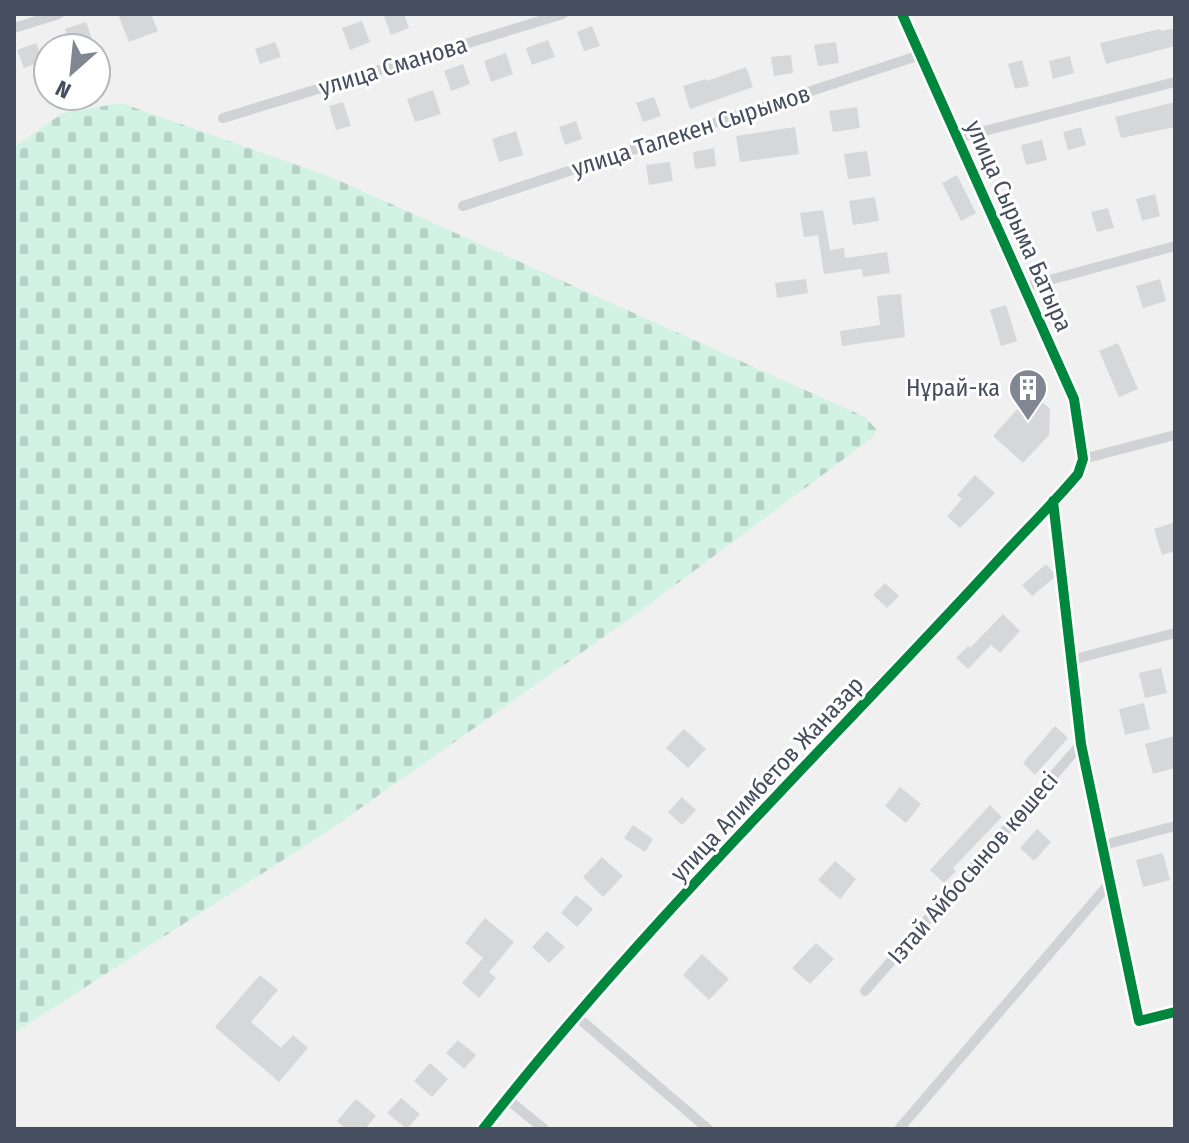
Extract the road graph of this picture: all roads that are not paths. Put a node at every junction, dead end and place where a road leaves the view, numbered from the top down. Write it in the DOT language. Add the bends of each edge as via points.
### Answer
graph roads {
  1 [pos="59,14"];
  2 [pos="563,14"];
  3 [pos="902,14"];
  4 [pos="14,28"];
  5 [pos="920,55"];
  6 [pos="1175,82"];
  7 [pos="223,118"];
  8 [pos="957,138"];
  9 [pos="463,206"];
  10 [pos="1175,246"];
  11 [pos="1024,287"];
  12 [pos="1175,435"];
  13 [pos="1083,459"];
  14 [pos="1053,501"];
  15 [pos="1175,633"];
  16 [pos="1071,660"];
  17 [pos="1081,744"];
  18 [pos="1175,826"];
  19 [pos="1100,846"];
  20 [pos="1109,884"];
  21 [pos="865,991"];
  22 [pos="1175,1012"];
  23 [pos="576,1016"];
  24 [pos="507,1099"];
  25 [pos="483,1129"];
  26 [pos="544,1129"];
  27 [pos="708,1129"];
  28 [pos="899,1129"];
  1 -- 4 [label="street"];
  2 -- 7 [label="street, улица Сманова"];
  3 -- 5 [label="street, улица Сырыма Батыра"];
  5 -- 8 [label="street, улица Сырыма Батыра"];
  5 -- 9 [label="street, улица Талекен Сырымов"];
  6 -- 8 [label="street"];
  8 -- 11 [label="street, улица Сырыма Батыра"];
  10 -- 11 [label="street"];
  11 -- 13 [label="street, улица Сырыма Батыра" via="1074,399"];
  12 -- 13 [label="street"];
  13 -- 14 [label="street, улица Алимбетов Жаназар" via="1078,474"];
  14 -- 16 [label="street"];
  14 -- 23 [label="street, улица Алимбетов Жаназар"];
  15 -- 16 [label="street"];
  16 -- 17 [label="street"];
  17 -- 19 [label="street"];
  17 -- 21 [label="street, Ізтай Айбосынов көшесі"];
  18 -- 19 [label="street"];
  19 -- 20 [label="street"];
  20 -- 22 [label="street" via="1139,1021"];
  20 -- 28 [label="street"];
  23 -- 24 [label="street, улица Алимбетов Жаназар"];
  23 -- 27 [label="street"];
  24 -- 25 [label="street, улица Алимбетов Жаназар"];
  24 -- 26 [label="street"];
}
